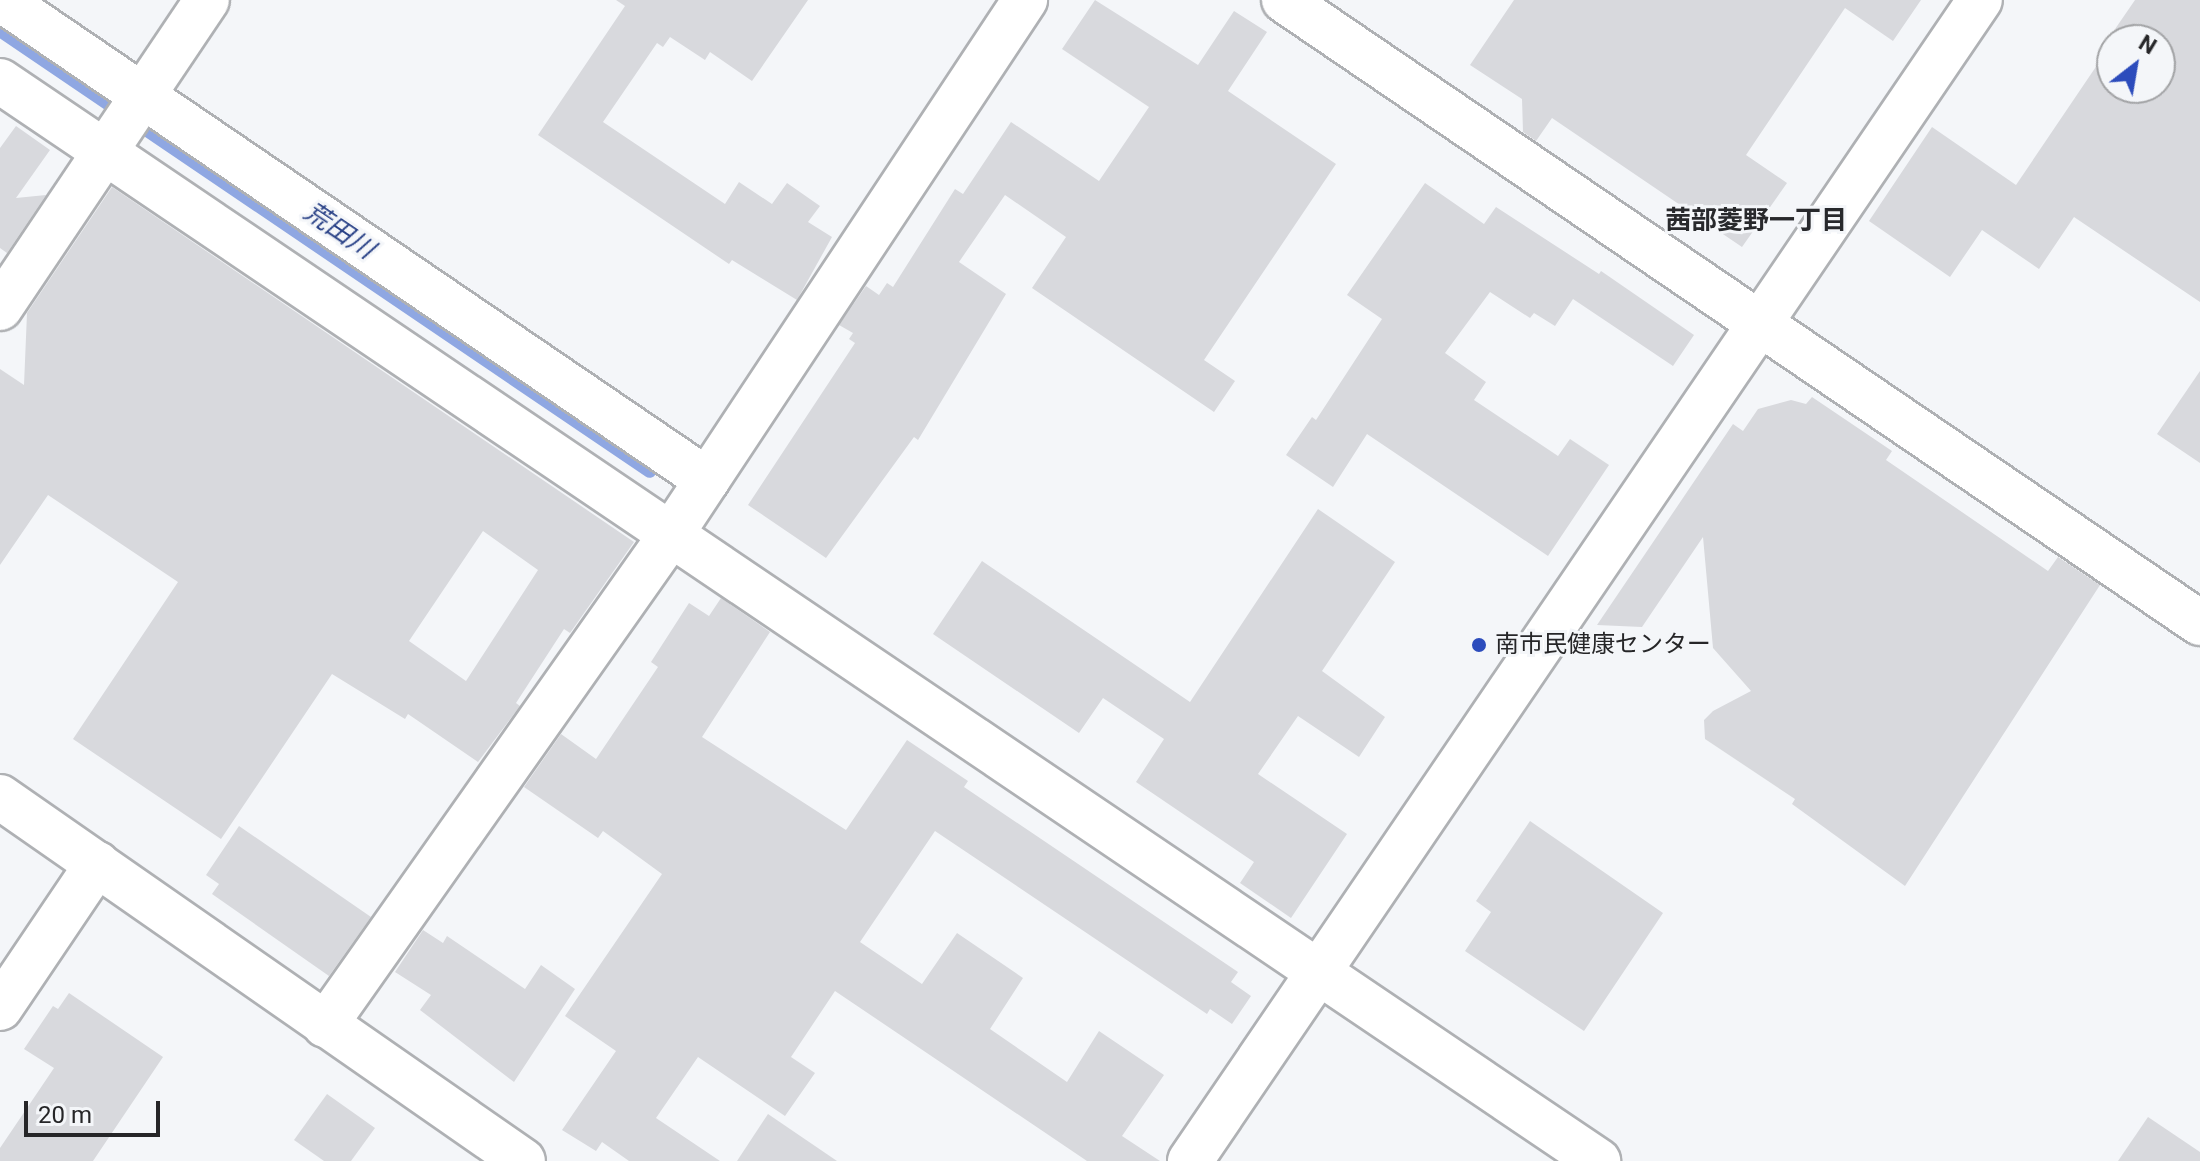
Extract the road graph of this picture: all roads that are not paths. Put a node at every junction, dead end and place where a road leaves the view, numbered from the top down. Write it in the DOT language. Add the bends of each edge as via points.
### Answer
graph roads {
  1 [pos="2,0"];
  2 [pos="207,0"];
  3 [pos="1025,0"];
  4 [pos="1284,0"];
  5 [pos="1980,0"];
  6 [pos="0,81"];
  7 [pos="124,124"];
  8 [pos="0,308"];
  9 [pos="1760,326"];
  10 [pos="707,480"];
  11 [pos="670,536"];
  12 [pos="2200,623"];
  13 [pos="0,797"];
  14 [pos="97,864"];
  15 [pos="1318,973"];
  16 [pos="0,1008"];
  17 [pos="325,1025"];
  18 [pos="523,1161"];
  19 [pos="1190,1161"];
  20 [pos="1598,1161"];
  1 -- 7 [label="street"];
  2 -- 7 [label="street"];
  3 -- 10 [label="street"];
  4 -- 9 [label="street"];
  5 -- 9 [label="street"];
  6 -- 7 [label="street"];
  7 -- 8 [label="street"];
  7 -- 10 [label="street"];
  7 -- 11 [label="street"];
  9 -- 12 [label="street"];
  9 -- 15 [label="street"];
  10 -- 11 [label="street"];
  11 -- 15 [label="street"];
  11 -- 17 [label="street"];
  13 -- 14 [label="street"];
  14 -- 16 [label="street"];
  14 -- 17 [label="street"];
  15 -- 19 [label="street"];
  15 -- 20 [label="street"];
  17 -- 18 [label="street"];
}
